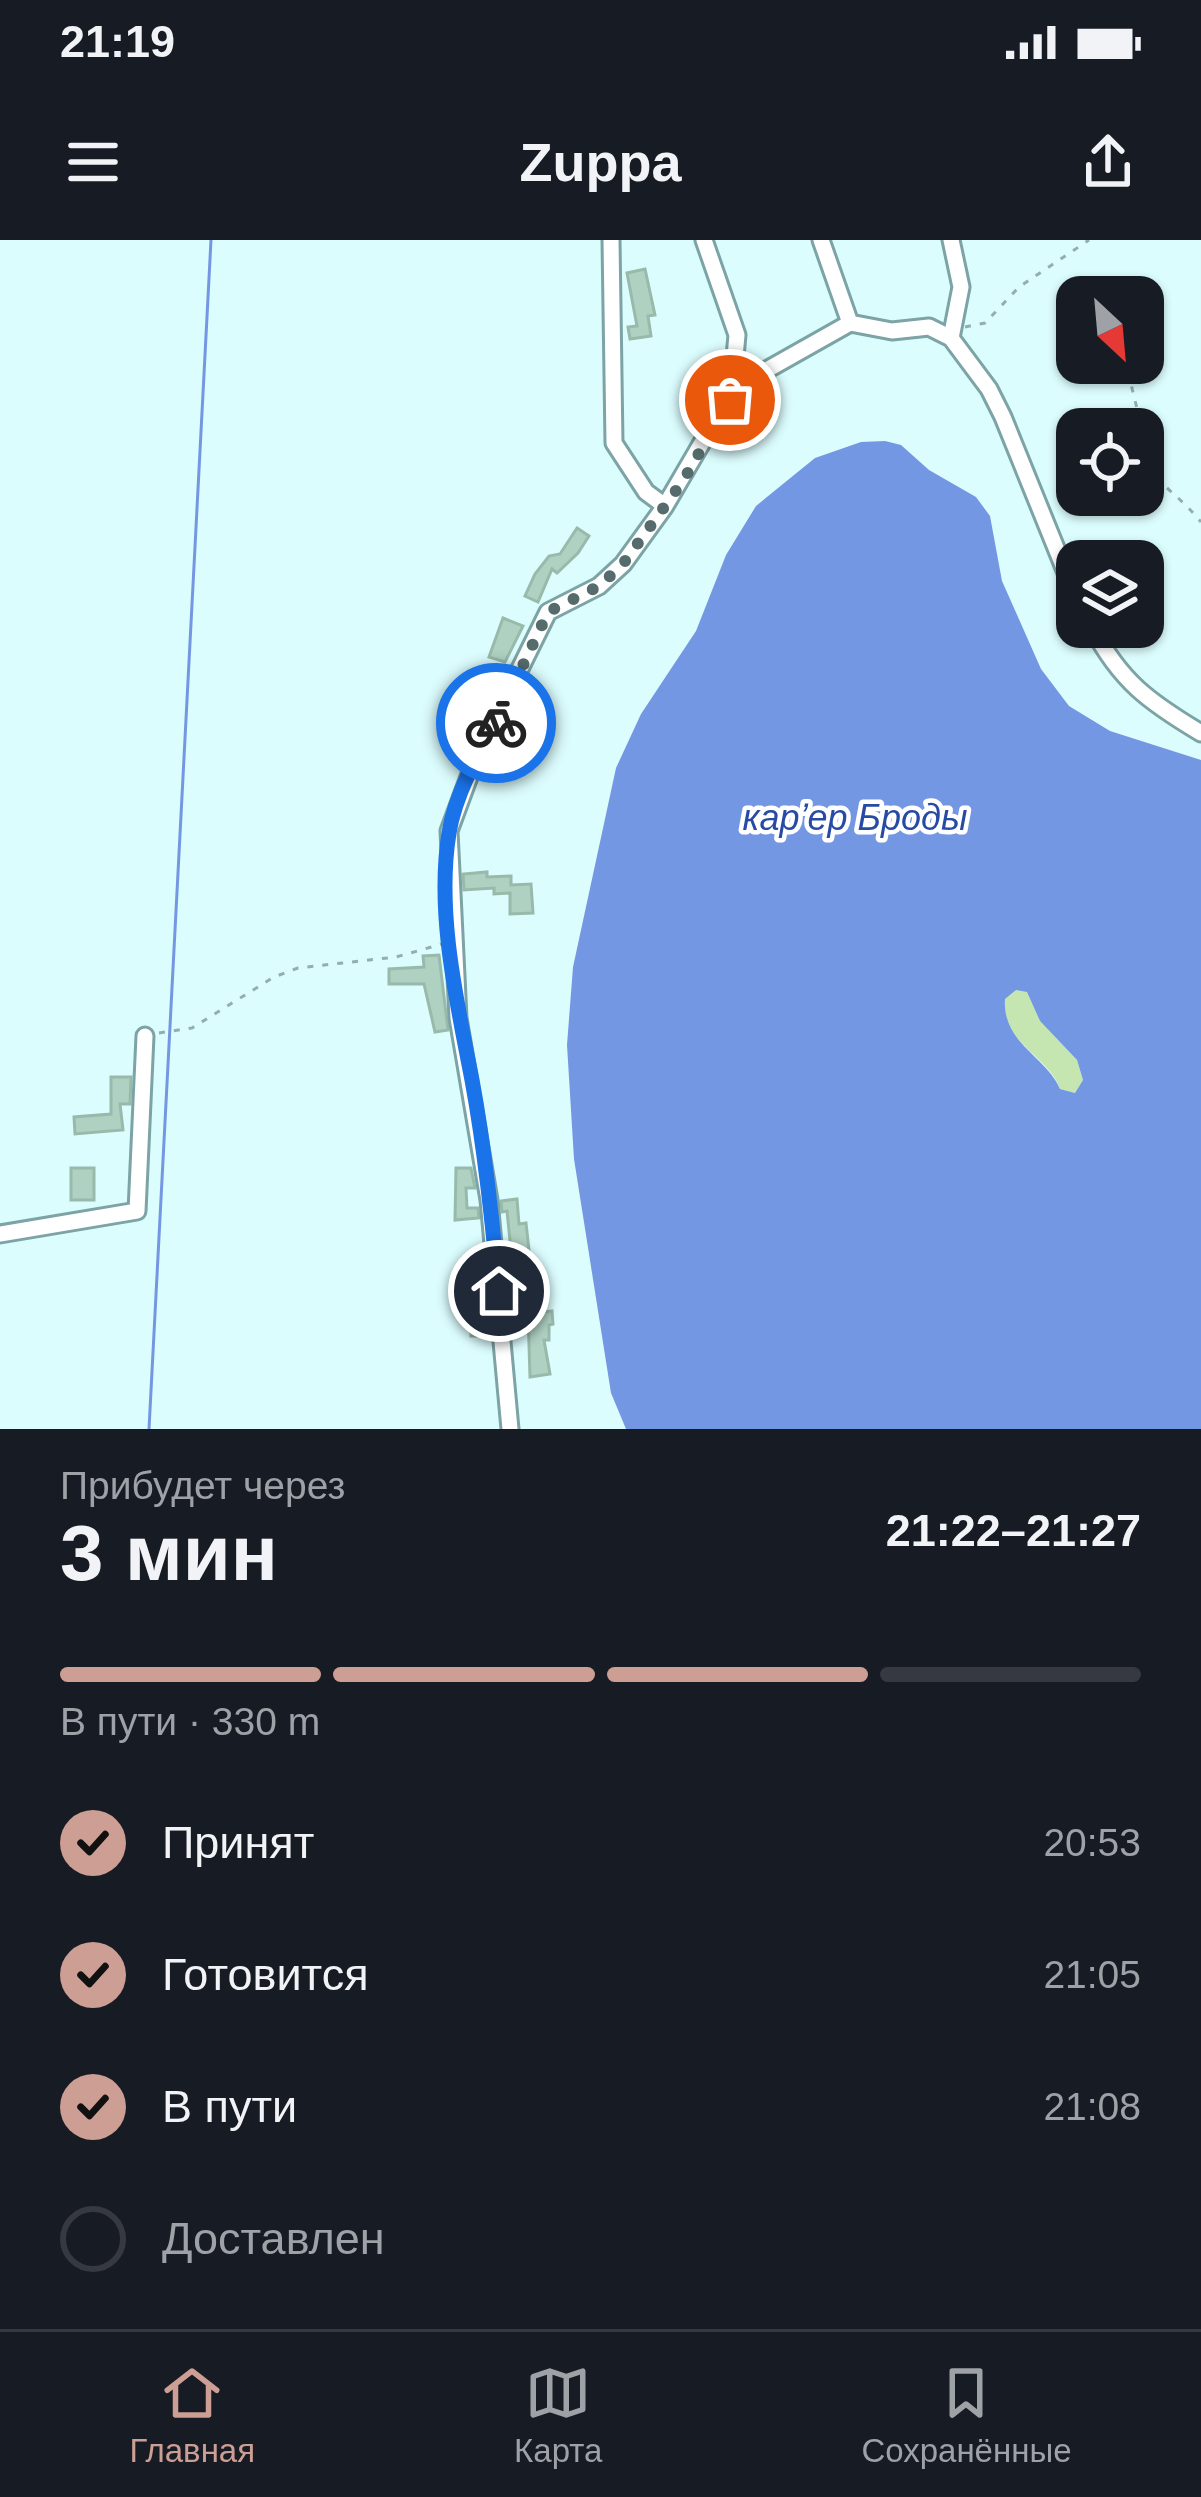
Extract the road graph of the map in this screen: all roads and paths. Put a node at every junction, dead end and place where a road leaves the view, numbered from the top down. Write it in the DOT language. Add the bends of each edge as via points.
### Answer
graph roads {
  1 [pos="610,240"];
  2 [pos="704,240"];
  3 [pos="821,240"];
  4 [pos="951,240"];
  5 [pos="1089,240"];
  6 [pos="850,323"];
  7 [pos="951,334"];
  8 [pos="730,400"];
  9 [pos="1164,489"];
  10 [pos="665,506"];
  11 [pos="1201,522"];
  12 [pos="1056,548"];
  13 [pos="1103,648"];
  14 [pos="1201,733"];
  15 [pos="452,941"];
  16 [pos="153,1034"];
  17 [pos="0,1234"];
  18 [pos="510,1429"];
  1 -- 10 [label="street" via="614,443"];
  2 -- 8 [label="street" via="736,335"];
  3 -- 6 [label="street"];
  4 -- 7 [label="street" via="961,286"];
  5 -- 7 [label="path" via="1019,287 985,323"];
  6 -- 7 [label="street"];
  6 -- 8 [label="street" via="779,360"];
  7 -- 12 [label="street" via="1003,417"];
  8 -- 10 [label="street"];
  9 -- 11 [label="path"];
  10 -- 15 [label="street" via="623,564 548,612 533,638 449,831"];
  13 -- 14 [label="street" via="1113,668"];
  15 -- 16 [label="path" via="396,957 298,968 208,1021"];
  15 -- 18 [label="street" via="489,1200"];
  16 -- 17 [label="street" via="137,1211"];
}
